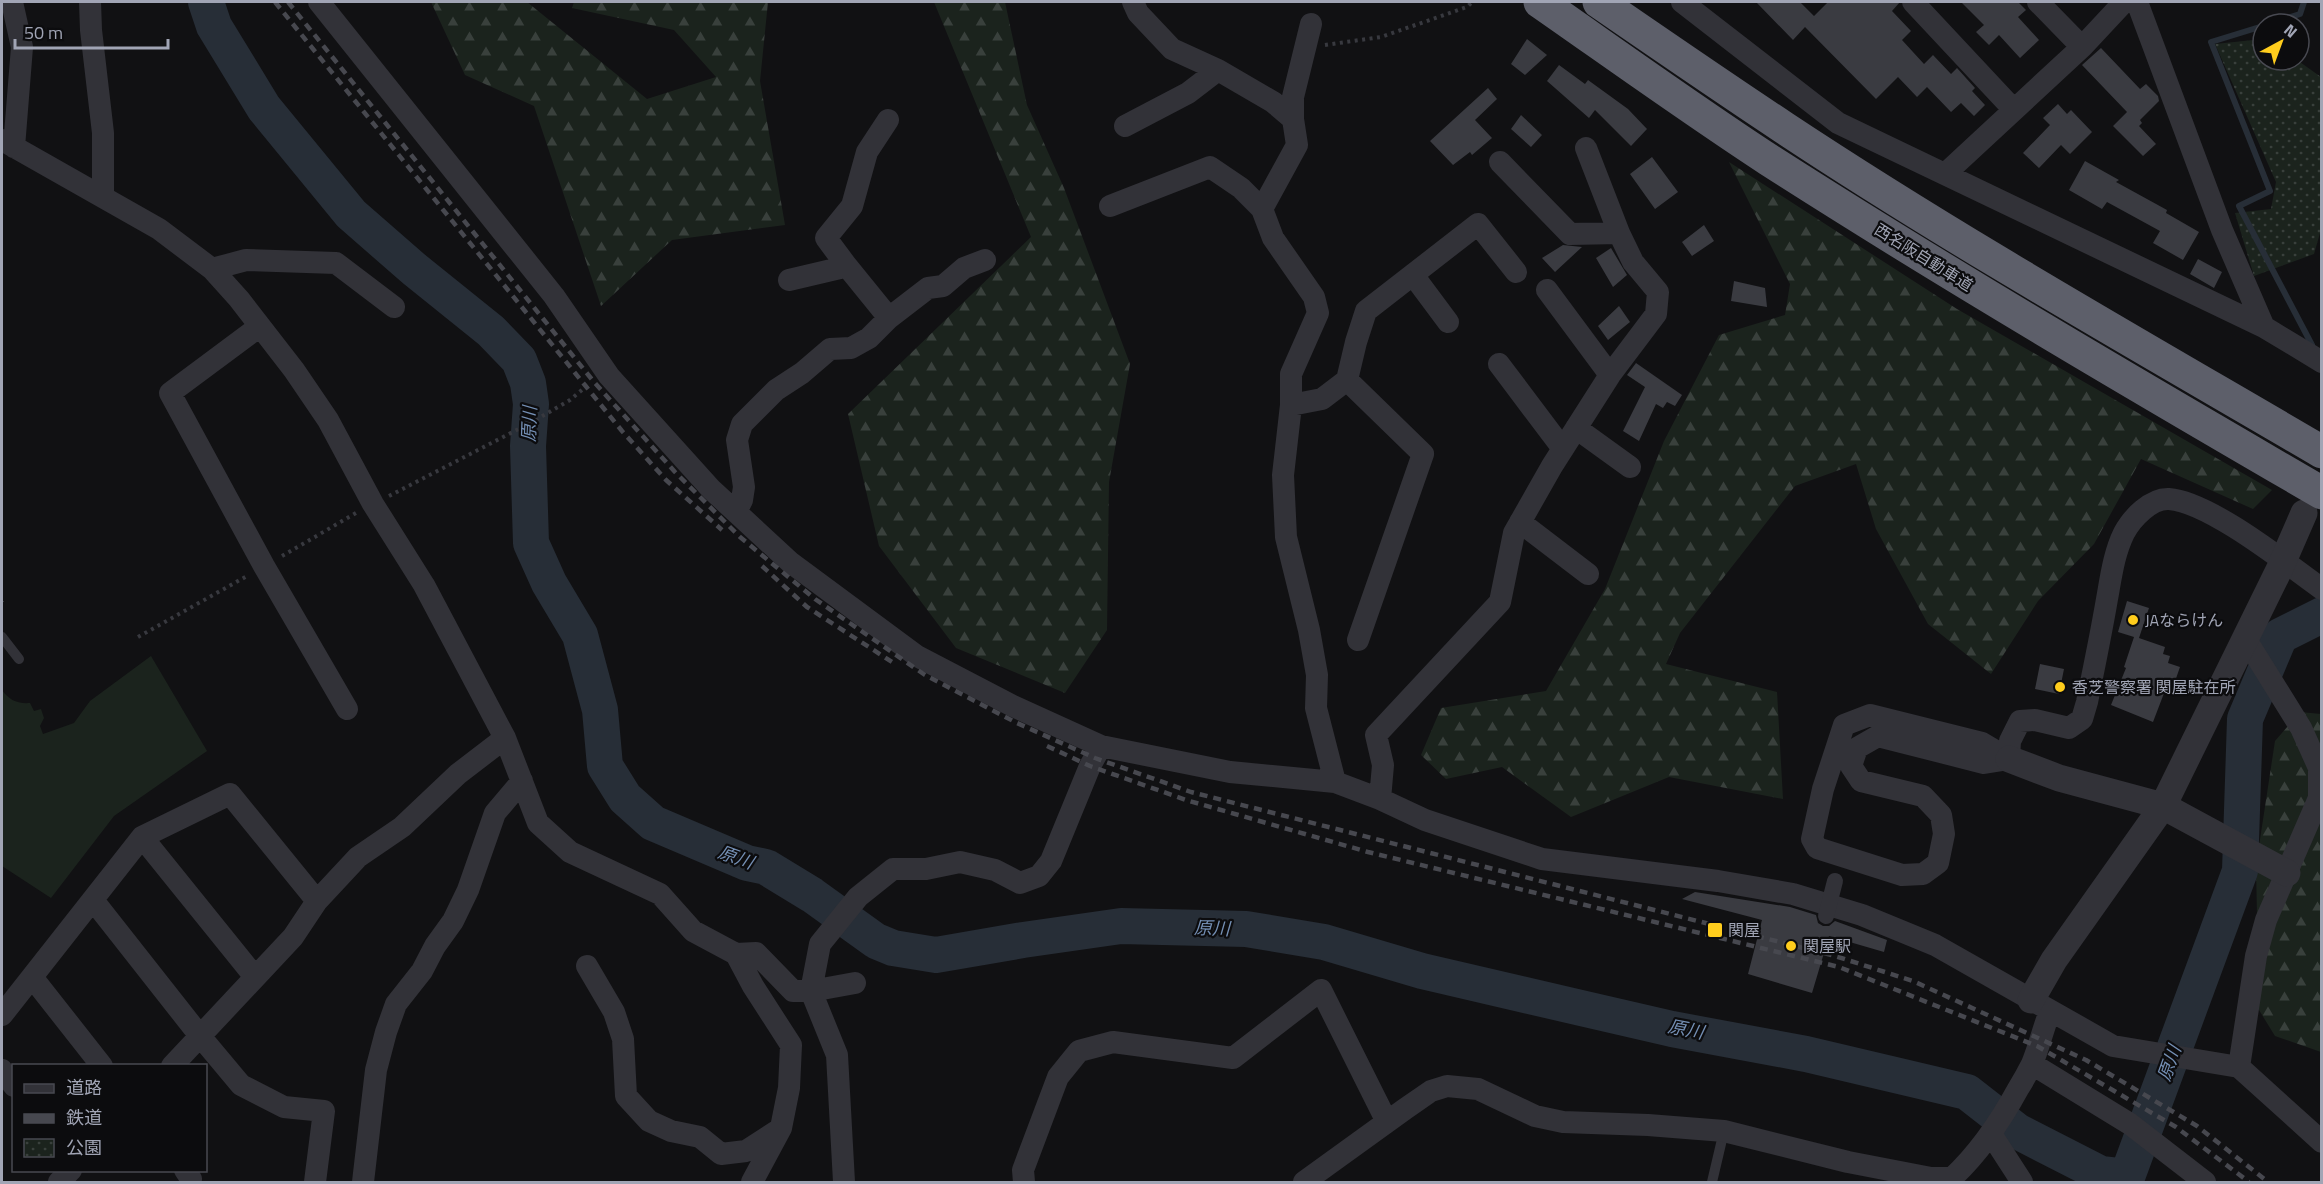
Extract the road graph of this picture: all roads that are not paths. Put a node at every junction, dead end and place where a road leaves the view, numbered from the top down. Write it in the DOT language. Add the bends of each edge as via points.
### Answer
graph roads {
  1 [pos="12,2"];
  2 [pos="90,2"];
  3 [pos="319,2"];
  4 [pos="1133,2"];
  5 [pos="1540,2"];
  6 [pos="1599,2"];
  7 [pos="1682,2"];
  8 [pos="1913,2"];
  9 [pos="2038,2"];
  10 [pos="2124,2"];
  11 [pos="2137,2"];
  12 [pos="1311,24"];
  13 [pos="2082,47"];
  14 [pos="1218,70"];
  15 [pos="2014,110"];
  16 [pos="1293,118"];
  17 [pos="888,120"];
  18 [pos="1125,126"];
  19 [pos="8,144"];
  20 [pos="1586,148"];
  21 [pos="1500,162"];
  22 [pos="1945,174"];
  23 [pos="103,197"];
  24 [pos="1110,206"];
  25 [pos="1262,210"];
  26 [pos="1619,233"];
  27 [pos="985,260"];
  28 [pos="846,264"];
  29 [pos="212,269"];
  30 [pos="1516,272"];
  31 [pos="1413,275"];
  32 [pos="789,280"];
  33 [pos="1547,290"];
  34 [pos="394,307"];
  35 [pos="889,318"];
  36 [pos="1449,322"];
  37 [pos="260,326"];
  38 [pos="2264,327"];
  39 [pos="2322,362"];
  40 [pos="1499,364"];
  41 [pos="1610,375"];
  42 [pos="1347,380"];
  43 [pos="1291,405"];
  44 [pos="1576,428"];
  45 [pos="1563,449"];
  46 [pos="2322,452"];
  47 [pos="1630,467"];
  48 [pos="2313,503"];
  49 [pos="736,512"];
  50 [pos="1520,522"];
  51 [pos="2283,561"];
  52 [pos="1588,574"];
  53 [pos="2322,589"];
  54 [pos="2,637"];
  55 [pos="2244,638"];
  56 [pos="1358,640"];
  57 [pos="19,659"];
  58 [pos="348,709"];
  59 [pos="505,738"];
  60 [pos="1101,746"];
  61 [pos="2009,759"];
  62 [pos="522,782"];
  63 [pos="1335,783"];
  64 [pos="1380,799"];
  65 [pos="2163,806"];
  66 [pos="142,837"];
  67 [pos="2288,873"];
  68 [pos="1835,881"];
  69 [pos="93,900"];
  70 [pos="316,901"];
  71 [pos="1827,916"];
  72 [pos="736,954"];
  73 [pos="587,966"];
  74 [pos="255,976"];
  75 [pos="32,977"];
  76 [pos="855,983"];
  77 [pos="811,991"];
  78 [pos="2041,1005"];
  79 [pos="2,1015"];
  80 [pos="200,1036"];
  81 [pos="101,1064"];
  82 [pos="173,1064"];
  83 [pos="2032,1064"];
  84 [pos="2239,1067"];
  85 [pos="2,1070"];
  86 [pos="12,1083"];
  87 [pos="1387,1122"];
  88 [pos="782,1128"];
  89 [pos="1724,1131"];
  90 [pos="1991,1134"];
  91 [pos="2322,1142"];
  92 [pos="315,1182"];
  93 [pos="363,1182"];
  94 [pos="752,1182"];
  95 [pos="844,1182"];
  96 [pos="1024,1182"];
  97 [pos="1304,1182"];
  98 [pos="1712,1182"];
  99 [pos="2022,1182"];
  100 [pos="2205,1182"];
  1 -- 19 [label="street" via="22,47"];
  2 -- 23 [label="street" via="103,133"];
  3 -- 49 [label="street" via="554,296 609,376"];
  4 -- 14 [label="street" via="1138,13 1172,49"];
  5 -- 48 [label="highway, 西名阪自動車道" via="1758,152"];
  6 -- 46 [label="highway" via="1784,128 1905,204"];
  7 -- 22 [label="street" via="1838,123"];
  8 -- 15 [label="street"];
  9 -- 13 [label="street"];
  10 -- 13 [label="street"];
  11 -- 38 [label="street" via="2222,230"];
  12 -- 16 [label="street" via="1293,97"];
  13 -- 15 [label="street"];
  14 -- 16 [label="street"];
  14 -- 18 [label="street" via="1188,93"];
  15 -- 22 [label="street"];
  16 -- 25 [label="street" via="1297,146"];
  17 -- 28 [label="street" via="867,152 852,206 826,238"];
  19 -- 23 [label="street"];
  20 -- 26 [label="street"];
  21 -- 26 [label="street" via="1570,234"];
  22 -- 38 [label="street"];
  23 -- 29 [label="street" via="159,229"];
  24 -- 25 [label="street" via="1210,167 1241,188"];
  25 -- 43 [label="street" via="1273,238 1314,297 1318,313 1291,374"];
  26 -- 41 [label="street" via="1634,262 1658,292 1656,314"];
  27 -- 35 [label="street" via="964,268 943,286 928,288"];
  28 -- 32 [label="street"];
  28 -- 35 [label="street"];
  29 -- 34 [label="street" via="246,260 336,263"];
  29 -- 37 [label="street"];
  30 -- 31 [label="street" via="1478,224"];
  31 -- 36 [label="street"];
  31 -- 42 [label="street" via="1366,311"];
  33 -- 41 [label="street"];
  35 -- 49 [label="street" via="869,338 851,348 830,349 776,390 742,424 737,440 744,487"];
  37 -- 58 [label="street" via="170,393 264,566"];
  37 -- 59 [label="street" via="328,420 373,504 424,585"];
  38 -- 39 [label="street"];
  40 -- 45 [label="street"];
  41 -- 44 [label="street"];
  42 -- 43 [label="street" via="1322,399"];
  42 -- 56 [label="street" via="1423,454"];
  43 -- 63 [label="street" via="1283,475 1286,537 1309,630 1317,675 1316,708"];
  44 -- 45 [label="street"];
  44 -- 47 [label="street"];
  45 -- 50 [label="street"];
  48 -- 51 [label="street"];
  49 -- 60 [label="street" via="790,562 917,656"];
  50 -- 52 [label="street"];
  50 -- 64 [label="street" via="1514,533 1500,602 1376,735 1383,765"];
  51 -- 53 [label="street"];
  51 -- 55 [label="street"];
  51 -- 61 [label="street" via="2198,507 2168,499 2150,504 2124,533 2115,560 2082,719 2069,728 2035,720 2020,721 2010,741"];
  54 -- 57 [label="lane"];
  55 -- 65 [label="street"];
  55 -- 67 [label="street" via="2301,728 2319,768 2319,798"];
  59 -- 62 [label="street"];
  59 -- 70 [label="street" via="458,774 402,827 358,857"];
  60 -- 63 [label="street" via="1230,772"];
  60 -- 77 [label="street" via="1051,861 1039,876 1020,883 995,870 960,862 926,869 893,869 858,897 820,944"];
  61 -- 61 [label="street" via="1984,764 1878,736 1857,748 1851,766 1862,781 1923,796 1941,815 1944,834 1938,862 1923,874 1902,875 1817,848 1812,839 1844,725 1870,715 1982,743"];
  61 -- 65 [label="street" via="2059,778"];
  62 -- 72 [label="street" via="538,823 570,852 660,894 693,931"];
  62 -- 93 [label="street" via="495,813 453,921 396,1004 376,1070"];
  63 -- 64 [label="street"];
  64 -- 78 [label="street" via="1425,820 1542,859 1793,894 1862,915 1935,945"];
  65 -- 67 [label="street"];
  65 -- 78 [label="street" via="2054,960"];
  66 -- 69 [label="street"];
  66 -- 70 [label="street" via="230,794"];
  66 -- 74 [label="street"];
  67 -- 84 [label="street" via="2266,920 2256,956"];
  68 -- 71 [label="street, bridge"];
  69 -- 75 [label="street"];
  69 -- 80 [label="street"];
  70 -- 74 [label="street" via="293,937"];
  72 -- 77 [label="street" via="756,953 793,991"];
  72 -- 88 [label="street" via="791,1045"];
  73 -- 88 [label="street" via="614,1012 623,1039 626,1096 649,1120 671,1131 700,1137 721,1154 746,1151"];
  74 -- 80 [label="street"];
  75 -- 79 [label="street"];
  75 -- 81 [label="street"];
  76 -- 77 [label="street"];
  77 -- 95 [label="street" via="837,1055"];
  78 -- 83 [label="street"];
  78 -- 84 [label="street" via="2113,1046"];
  80 -- 82 [label="street"];
  80 -- 92 [label="street" via="241,1085 284,1107 324,1111"];
  83 -- 90 [label="street"];
  83 -- 100 [label="street" via="2130,1124"];
  84 -- 91 [label="street"];
  85 -- 86 [label="street"];
  87 -- 89 [label="street" via="1431,1091 1447,1086 1478,1089 1535,1116 1563,1122"];
  87 -- 96 [label="street" via="1321,990 1233,1058 1113,1042 1079,1051 1058,1077 1023,1170"];
  87 -- 97 [label="street"];
  88 -- 94 [label="street"];
  89 -- 90 [label="street" via="1813,1155 1931,1178 1952,1178"];
  89 -- 98 [label="lane"];
  90 -- 99 [label="street"];
}
